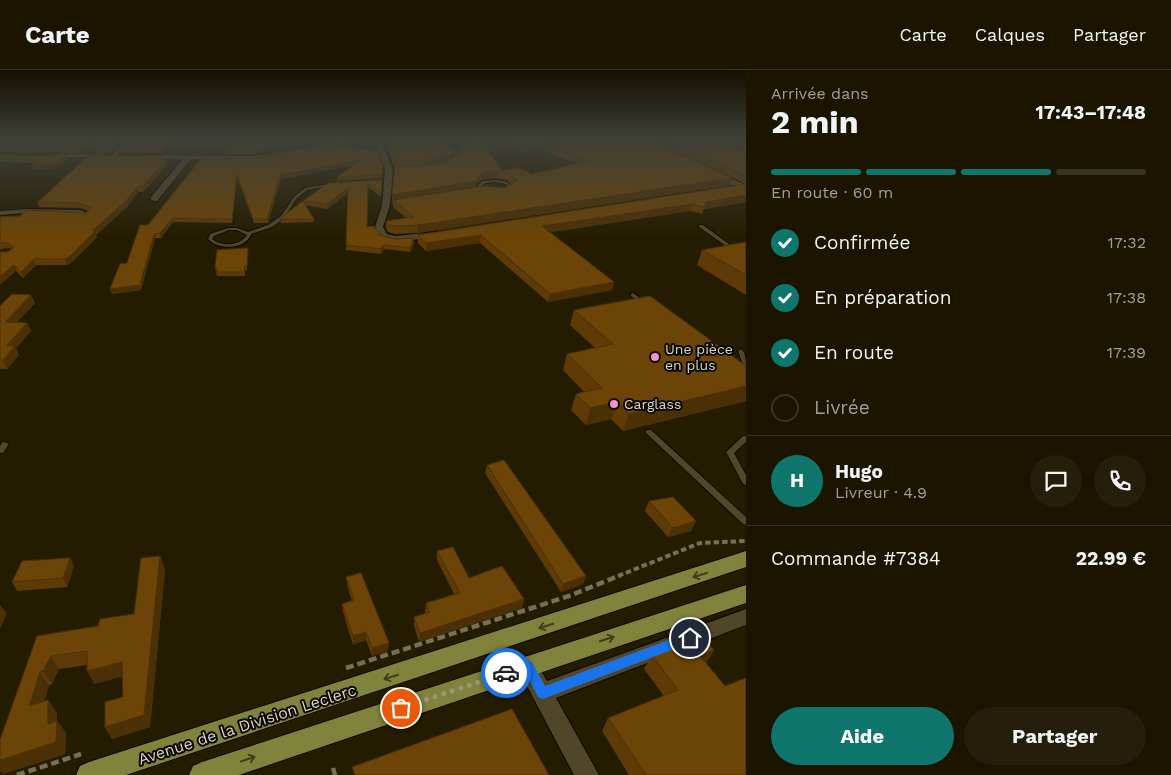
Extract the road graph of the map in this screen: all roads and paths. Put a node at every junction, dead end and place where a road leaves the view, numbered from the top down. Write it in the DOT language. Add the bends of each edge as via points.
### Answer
graph roads {
  1 [pos="176,173"];
  2 [pos="389,173"];
  3 [pos="712,173"];
  4 [pos="338,183"];
  5 [pos="745,187"];
  6 [pos="482,190"];
  7 [pos="725,190"];
  8 [pos="473,192"];
  9 [pos="154,199"];
  10 [pos="396,203"];
  11 [pos="386,205"];
  12 [pos="0,213"];
  13 [pos="87,214"];
  14 [pos="700,226"];
  15 [pos="248,233"];
  16 [pos="448,233"];
  17 [pos="737,252"];
  18 [pos="633,295"];
  19 [pos="648,306"];
  20 [pos="741,351"];
  21 [pos="746,365"];
  22 [pos="649,432"];
  23 [pos="746,438"];
  24 [pos="5,444"];
  25 [pos="0,451"];
  26 [pos="746,482"];
  27 [pos="746,522"];
  28 [pos="746,554"];
  29 [pos="746,594"];
  30 [pos="746,617"];
  31 [pos="527,666"];
  32 [pos="344,669"];
  33 [pos="543,693"];
  34 [pos="92,751"];
  35 [pos="333,768"];
  36 [pos="17,775"];
  37 [pos="89,775"];
  38 [pos="202,775"];
  39 [pos="335,775"];
  40 [pos="587,775"];
  1 -- 9 [label="street"];
  2 -- 11 [label="street"];
  3 -- 5 [label="street"];
  4 -- 15 [label="lane" via="306,189 295,198 283,217 270,226"];
  5 -- 7 [label="street"];
  6 -- 6 [label="lane" via="479,184 489,182 512,188 501,193"];
  6 -- 8 [label="lane"];
  10 -- 11 [label="lane"];
  11 -- 16 [label="street" via="378,227 383,236 395,239"];
  12 -- 13 [label="street" via="62,211"];
  14 -- 17 [label="lane"];
  15 -- 15 [label="lane" via="247,239 231,245 216,244 210,239 215,233 228,230"];
  18 -- 19 [label="lane"];
  20 -- 21 [label="lane"];
  22 -- 27 [label="lane"];
  23 -- 26 [label="lane" via="730,452"];
  24 -- 25 [label="lane"];
  28 -- 32 [label="path" via="700,542 569,596"];
  28 -- 37 [label="main road, Avenue de la Division Leclerc, one-way"];
  31 -- 29 [label="main road, one-way"];
  30 -- 33 [label="street"];
  31 -- 33 [label="street"];
  38 -- 31 [label="main road, one-way"];
  33 -- 40 [label="street"];
  34 -- 36 [label="path"];
  35 -- 39 [label="path"];
}
